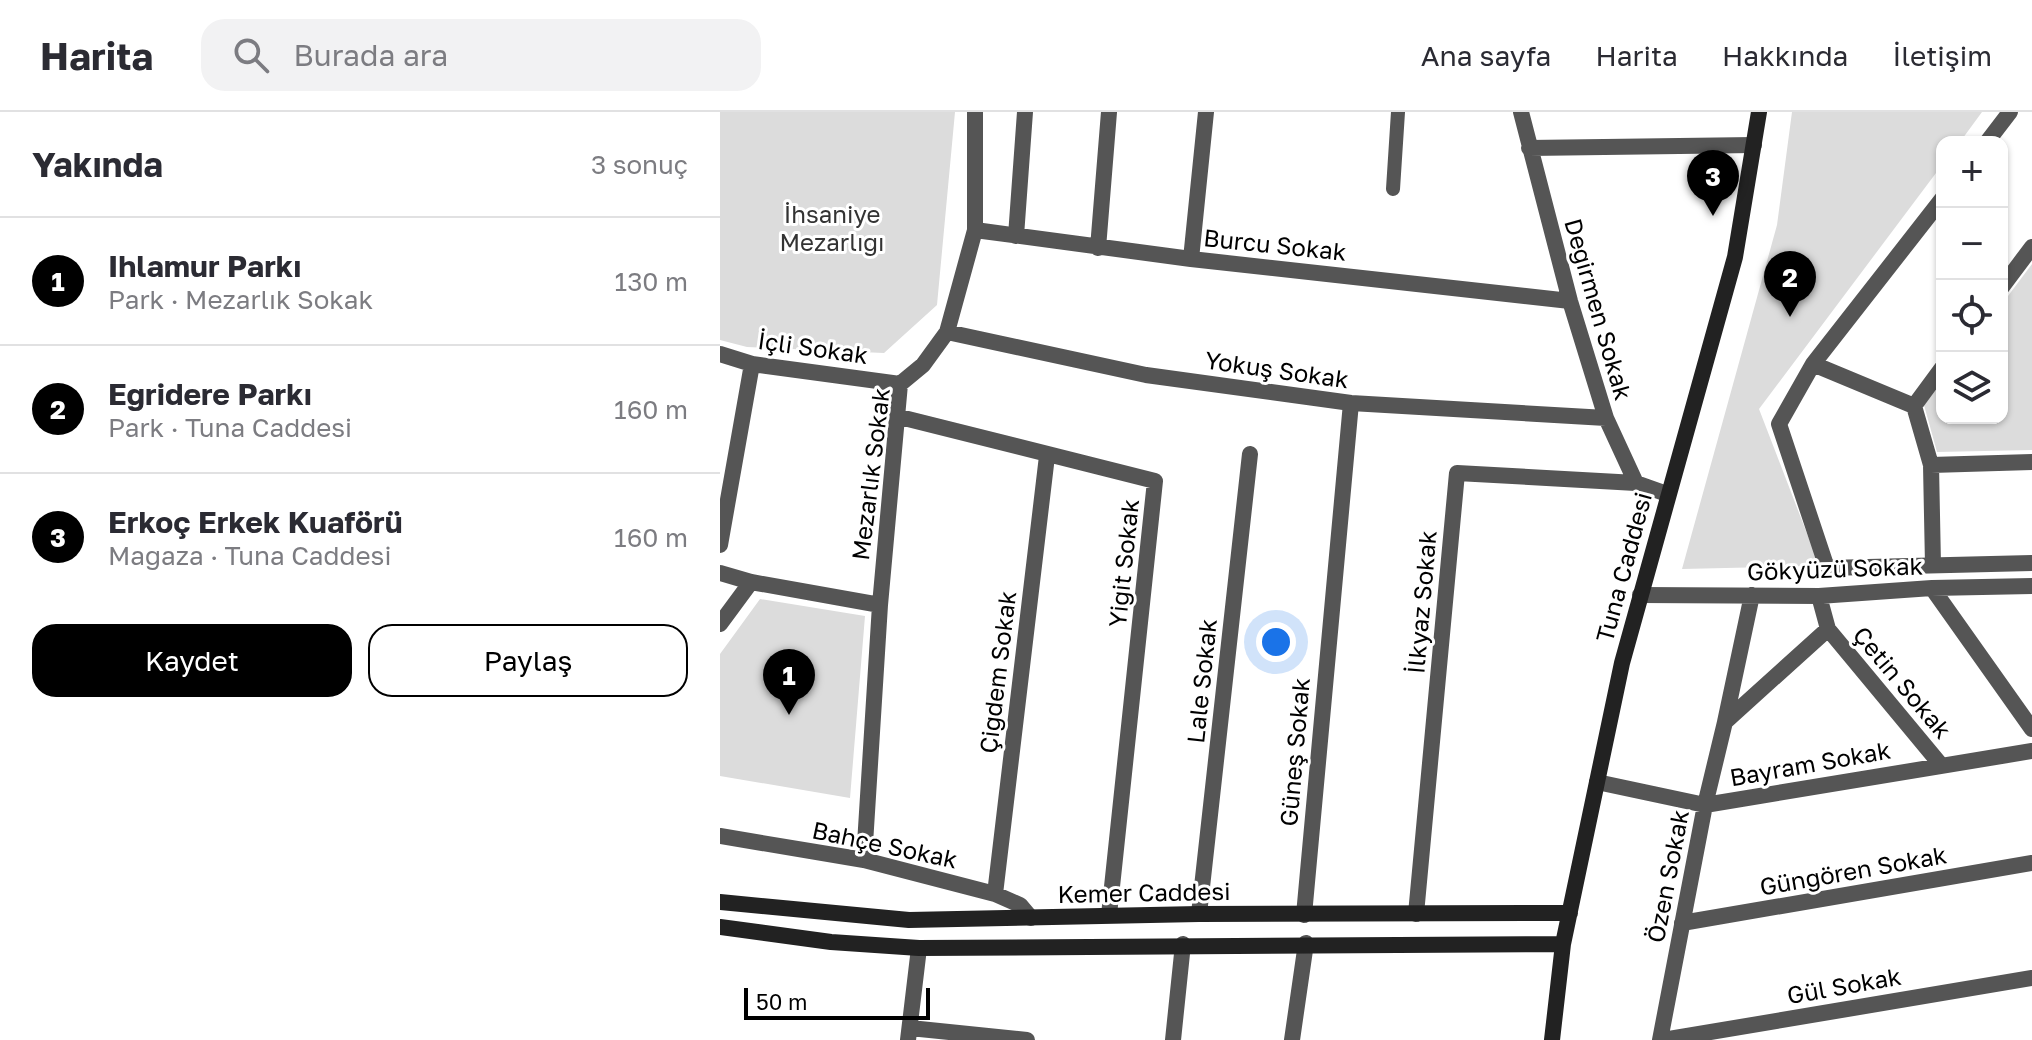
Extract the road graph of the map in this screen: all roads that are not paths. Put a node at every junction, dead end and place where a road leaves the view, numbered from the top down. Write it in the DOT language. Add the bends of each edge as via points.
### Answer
graph roads {
  1 [pos="975,112"];
  2 [pos="1025,112"];
  3 [pos="1109,112"];
  4 [pos="1206,112"];
  5 [pos="1398,112"];
  6 [pos="1521,112"];
  7 [pos="1759,112"];
  8 [pos="2010,112"];
  9 [pos="1992,136"];
  10 [pos="1754,145"];
  11 [pos="1529,148"];
  12 [pos="1393,189"];
  13 [pos="1936,207"];
  14 [pos="975,230"];
  15 [pos="1016,236"];
  16 [pos="2032,247"];
  17 [pos="1098,248"];
  18 [pos="1191,259"];
  19 [pos="2007,280"];
  20 [pos="1570,301"];
  21 [pos="947,332"];
  22 [pos="720,354"];
  23 [pos="752,364"];
  24 [pos="1813,364"];
  25 [pos="1936,376"];
  26 [pos="900,384"];
  27 [pos="1351,403"];
  28 [pos="1914,406"];
  29 [pos="896,416"];
  30 [pos="1606,418"];
  31 [pos="1250,454"];
  32 [pos="1047,456"];
  33 [pos="2032,462"];
  34 [pos="1931,465"];
  35 [pos="1636,483"];
  36 [pos="1667,494"];
  37 [pos="720,545"];
  38 [pos="2032,563"];
  39 [pos="1933,565"];
  40 [pos="720,573"];
  41 [pos="751,582"];
  42 [pos="2032,586"];
  43 [pos="1932,588"];
  44 [pos="1640,595"];
  45 [pos="1752,595"];
  46 [pos="1819,596"];
  47 [pos="880,605"];
  48 [pos="720,624"];
  49 [pos="1828,629"];
  50 [pos="1725,722"];
  51 [pos="2032,729"];
  52 [pos="2032,751"];
  53 [pos="1941,765"];
  54 [pos="1597,782"];
  55 [pos="1705,805"];
  56 [pos="720,836"];
  57 [pos="864,860"];
  58 [pos="2032,863"];
  59 [pos="995,894"];
  60 [pos="720,902"];
  61 [pos="1570,913"];
  62 [pos="1199,914"];
  63 [pos="1416,914"];
  64 [pos="1109,915"];
  65 [pos="1304,915"];
  66 [pos="1031,918"];
  67 [pos="1682,923"];
  68 [pos="720,927"];
  69 [pos="1306,943"];
  70 [pos="1183,944"];
  71 [pos="1563,944"];
  72 [pos="919,948"];
  73 [pos="2032,978"];
  74 [pos="909,1034"];
  75 [pos="1027,1040"];
  76 [pos="1173,1040"];
  77 [pos="1292,1040"];
  78 [pos="1552,1040"];
  79 [pos="1662,1040"];
  1 -- 14 [label="street, Mezarlık Sokak"];
  2 -- 15 [label="street"];
  3 -- 17 [label="street"];
  4 -- 18 [label="street"];
  5 -- 12 [label="lane"];
  6 -- 11 [label="street, Değirmen Sokak"];
  7 -- 10 [label="street, Tuna Caddesi"];
  8 -- 9 [label="street"];
  10 -- 11 [label="street"];
  10 -- 36 [label="street, Tuna Caddesi" via="1735,257"];
  11 -- 20 [label="street, Değirmen Sokak"];
  13 -- 24 [label="street"];
  14 -- 15 [label="street, Burcu Sokak"];
  14 -- 21 [label="street, Mezarlık Sokak"];
  15 -- 17 [label="street, Burcu Sokak"];
  16 -- 19 [label="street"];
  17 -- 18 [label="street, Burcu Sokak"];
  18 -- 20 [label="street, Burcu Sokak"];
  20 -- 30 [label="street, Değirmen Sokak"];
  21 -- 26 [label="street, Mezarlık Sokak" via="923,365"];
  21 -- 27 [label="street, Yokuş Sokak" via="1146,375"];
  22 -- 23 [label="street, İçli Sokak"];
  23 -- 26 [label="street, İçli Sokak"];
  23 -- 37 [label="street"];
  24 -- 28 [label="street"];
  24 -- 39 [label="street" via="1779,424 1827,568"];
  25 -- 28 [label="street"];
  26 -- 29 [label="street, Mezarlık Sokak"];
  27 -- 30 [label="street, Yokuş Sokak"];
  27 -- 65 [label="street, Güneş Sokak"];
  28 -- 34 [label="street"];
  29 -- 32 [label="street, Yiğit Sokak"];
  29 -- 47 [label="street, Mezarlık Sokak"];
  30 -- 35 [label="street, Değirmen Sokak"];
  31 -- 62 [label="street, Lale Sokak"];
  32 -- 59 [label="street, Çiğdem Sokak"];
  32 -- 64 [label="street, Yiğit Sokak" via="1155,481"];
  33 -- 34 [label="street"];
  34 -- 39 [label="street"];
  35 -- 36 [label="street"];
  35 -- 63 [label="street, İlkyaz Sokak" via="1457,473"];
  36 -- 44 [label="street, Tuna Caddesi"];
  38 -- 39 [label="street"];
  40 -- 41 [label="street"];
  41 -- 47 [label="street"];
  41 -- 48 [label="street"];
  42 -- 43 [label="street, Gökyüzü Sokak"];
  43 -- 46 [label="street, Gökyüzü Sokak"];
  43 -- 51 [label="street"];
  44 -- 45 [label="street, Gökyüzü Sokak"];
  44 -- 54 [label="street, Tuna Caddesi"];
  45 -- 46 [label="street, Gökyüzü Sokak"];
  45 -- 50 [label="street, Özen Sokak"];
  46 -- 49 [label="street"];
  47 -- 57 [label="street, Mezarlık Sokak"];
  49 -- 50 [label="street"];
  49 -- 53 [label="street, Çetin Sokak"];
  50 -- 55 [label="street, Özen Sokak"];
  52 -- 53 [label="street, Bayram Sokak"];
  53 -- 55 [label="street, Bayram Sokak"];
  54 -- 55 [label="street, Bayram Sokak"];
  54 -- 61 [label="street, Tuna Caddesi"];
  55 -- 67 [label="street, Özen Sokak"];
  56 -- 57 [label="street, Bahçe Sokak"];
  57 -- 59 [label="street, Bahçe Sokak"];
  58 -- 67 [label="street, Güngören Sokak"];
  59 -- 66 [label="street, Bahçe Sokak" via="1020,905"];
  60 -- 66 [label="street, Kemer Caddesi" via="909,920"];
  61 -- 63 [label="street, Kemer Caddesi"];
  61 -- 71 [label="street, Tuna Caddesi"];
  62 -- 64 [label="street, Kemer Caddesi"];
  62 -- 65 [label="street, Kemer Caddesi"];
  63 -- 65 [label="street, Kemer Caddesi"];
  64 -- 66 [label="street, Kemer Caddesi"];
  67 -- 79 [label="street, Özen Sokak"];
  68 -- 72 [label="street"];
  69 -- 70 [label="street"];
  69 -- 71 [label="street"];
  69 -- 77 [label="street"];
  70 -- 72 [label="street"];
  70 -- 76 [label="street"];
  71 -- 78 [label="street, Tuna Caddesi"];
  72 -- 74 [label="street"];
  73 -- 79 [label="street, Gül Sokak"];
  74 -- 75 [label="street"];
}
